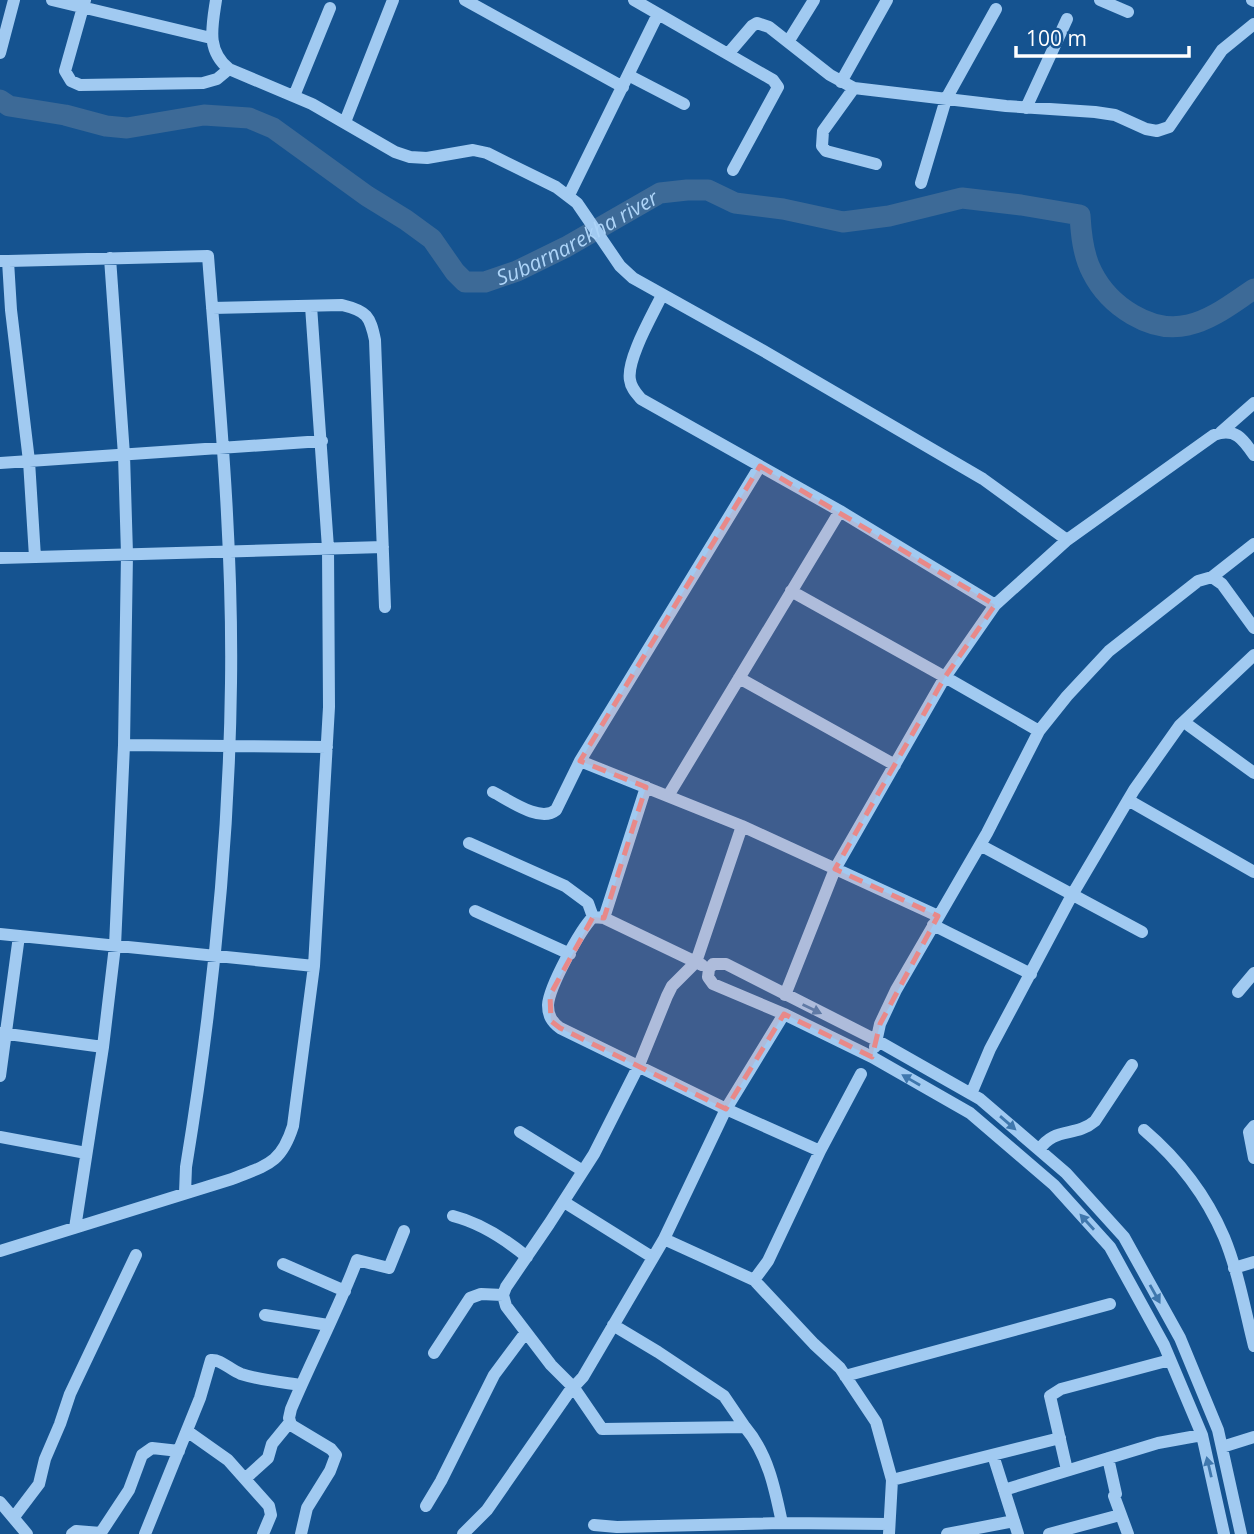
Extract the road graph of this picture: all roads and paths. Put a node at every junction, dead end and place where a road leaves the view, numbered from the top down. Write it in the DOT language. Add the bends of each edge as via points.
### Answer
graph roads {
  1 [pos="14,0"];
  2 [pos="52,0"];
  3 [pos="216,0"];
  4 [pos="393,0"];
  5 [pos="465,0"];
  6 [pos="634,0"];
  7 [pos="814,0"];
  8 [pos="887,0"];
  9 [pos="1100,0"];
  10 [pos="84,4"];
  11 [pos="330,8"];
  12 [pos="996,9"];
  13 [pos="1128,12"];
  14 [pos="658,14"];
  15 [pos="1067,19"];
  16 [pos="1254,24"];
  17 [pos="3,32"];
  18 [pos="211,38"];
  19 [pos="788,42"];
  20 [pos="1,53"];
  21 [pos="728,54"];
  22 [pos="229,69"];
  23 [pos="625,81"];
  24 [pos="841,82"];
  25 [pos="855,88"];
  26 [pos="294,96"];
  27 [pos="946,99"];
  28 [pos="684,104"];
  29 [pos="1026,108"];
  30 [pos="345,122"];
  31 [pos="876,164"];
  32 [pos="733,170"];
  33 [pos="921,183"];
  34 [pos="573,199"];
  35 [pos="110,258"];
  36 [pos="4,261"];
  37 [pos="662,295"];
  38 [pos="311,306"];
  39 [pos="212,308"];
  40 [pos="1254,403"];
  41 [pos="1221,432"];
  42 [pos="322,441"];
  43 [pos="223,448"];
  44 [pos="124,455"];
  45 [pos="1254,455"];
  46 [pos="29,461"];
  47 [pos="0,463"];
  48 [pos="760,466"];
  49 [pos="840,511"];
  50 [pos="1066,540"];
  51 [pos="1254,544"];
  52 [pos="383,547"];
  53 [pos="328,548"];
  54 [pos="229,551"];
  55 [pos="127,554"];
  56 [pos="35,557"];
  57 [pos="0,558"];
  58 [pos="1212,577"];
  59 [pos="791,591"];
  60 [pos="995,605"];
  61 [pos="385,607"];
  62 [pos="1254,628"];
  63 [pos="1254,655"];
  64 [pos="946,677"];
  65 [pos="739,678"];
  66 [pos="1184,722"];
  67 [pos="1039,731"];
  68 [pos="124,745"];
  69 [pos="229,745"];
  70 [pos="327,747"];
  71 [pos="580,761"];
  72 [pos="895,765"];
  73 [pos="1254,773"];
  74 [pos="646,787"];
  75 [pos="493,792"];
  76 [pos="668,796"];
  77 [pos="1128,800"];
  78 [pos="742,827"];
  79 [pos="469,843"];
  80 [pos="980,845"];
  81 [pos="835,869"];
  82 [pos="1254,872"];
  83 [pos="1072,895"];
  84 [pos="475,911"];
  85 [pos="599,917"];
  86 [pos="935,920"];
  87 [pos="1142,932"];
  88 [pos="0,934"];
  89 [pos="19,936"];
  90 [pos="115,946"];
  91 [pos="570,954"];
  92 [pos="214,956"];
  93 [pos="696,962"];
  94 [pos="314,966"];
  95 [pos="709,969"];
  96 [pos="1254,973"];
  97 [pos="1031,974"];
  98 [pos="1238,992"];
  99 [pos="785,995"];
  100 [pos="784,1014"];
  101 [pos="3,1034"];
  102 [pos="878,1041"];
  103 [pos="103,1047"];
  104 [pos="872,1057"];
  105 [pos="639,1065"];
  106 [pos="1132,1065"];
  107 [pos="861,1074"];
  108 [pos="0,1076"];
  109 [pos="971,1094"];
  110 [pos="726,1109"];
  111 [pos="1254,1126"];
  112 [pos="1144,1130"];
  113 [pos="520,1132"];
  114 [pos="0,1137"];
  115 [pos="1039,1150"];
  116 [pos="820,1151"];
  117 [pos="86,1153"];
  118 [pos="1254,1158"];
  119 [pos="583,1171"];
  120 [pos="185,1194"];
  121 [pos="564,1202"];
  122 [pos="453,1216"];
  123 [pos="75,1227"];
  124 [pos="404,1231"];
  125 [pos="664,1239"];
  126 [pos="0,1251"];
  127 [pos="136,1255"];
  128 [pos="527,1257"];
  129 [pos="652,1257"];
  130 [pos="1254,1262"];
  131 [pos="283,1264"];
  132 [pos="1234,1268"];
  133 [pos="754,1280"];
  134 [pos="345,1291"];
  135 [pos="503,1295"];
  136 [pos="1110,1304"];
  137 [pos="265,1315"];
  138 [pos="328,1325"];
  139 [pos="613,1325"];
  140 [pos="526,1332"];
  141 [pos="1180,1338"];
  142 [pos="1164,1345"];
  143 [pos="1254,1346"];
  144 [pos="434,1353"];
  145 [pos="1170,1360"];
  146 [pos="845,1376"];
  147 [pos="301,1385"];
  148 [pos="574,1388"];
  149 [pos="290,1422"];
  150 [pos="745,1427"];
  151 [pos="187,1431"];
  152 [pos="1202,1435"];
  153 [pos="1254,1437"];
  154 [pos="1060,1438"];
  155 [pos="1222,1447"];
  156 [pos="179,1451"];
  157 [pos="993,1455"];
  158 [pos="1108,1458"];
  159 [pos="1067,1470"];
  160 [pos="246,1478"];
  161 [pos="892,1480"];
  162 [pos="1004,1490"];
  163 [pos="0,1502"];
  164 [pos="426,1506"];
  165 [pos="1121,1515"];
  166 [pos="14,1517"];
  167 [pos="1014,1521"];
  168 [pos="1254,1522"];
  169 [pos="782,1523"];
  170 [pos="594,1525"];
  171 [pos="889,1529"];
  172 [pos="1241,1530"];
  173 [pos="1224,1531"];
  174 [pos="1064,1532"];
  175 [pos="27,1534"];
  176 [pos="72,1534"];
  177 [pos="100,1534"];
  178 [pos="145,1534"];
  179 [pos="263,1534"];
  180 [pos="301,1534"];
  181 [pos="463,1534"];
  182 [pos="947,1534"];
  183 [pos="1018,1534"];
  184 [pos="1049,1534"];
  185 [pos="1128,1534"];
  1 -- 17 [label="street"];
  2 -- 10 [label="street"];
  3 -- 18 [label="street"];
  4 -- 30 [label="street"];
  5 -- 23 [label="street"];
  6 -- 14 [label="street"];
  7 -- 19 [label="street"];
  8 -- 24 [label="street"];
  9 -- 13 [label="street"];
  10 -- 18 [label="street"];
  10 -- 22 [label="street" via="65,71 71,81 80,85 203,83"];
  11 -- 26 [label="street"];
  12 -- 27 [label="street"];
  14 -- 21 [label="street"];
  14 -- 23 [label="street"];
  15 -- 29 [label="street"];
  16 -- 29 [label="street" via="1222,50 1169,127 1157,131 1115,115"];
  17 -- 20 [label="street"];
  18 -- 22 [label="street" via="220,62"];
  19 -- 21 [label="street" via="757,23"];
  19 -- 24 [label="street"];
  21 -- 32 [label="street" via="774,80 778,87"];
  22 -- 26 [label="street"];
  23 -- 28 [label="street"];
  23 -- 34 [label="street"];
  24 -- 25 [label="street"];
  25 -- 27 [label="street"];
  25 -- 31 [label="street" via="823,131 822,146"];
  26 -- 30 [label="street"];
  27 -- 29 [label="street"];
  27 -- 33 [label="street"];
  30 -- 34 [label="street" via="410,157 473,150 487,153"];
  34 -- 37 [label="street" via="620,266"];
  35 -- 36 [label="street"];
  35 -- 39 [label="street" via="208,256"];
  35 -- 44 [label="street"];
  36 -- 46 [label="street"];
  37 -- 48 [label="street" via="631,363 633,389 641,399"];
  37 -- 50 [label="street" via="983,479"];
  38 -- 39 [label="street"];
  38 -- 42 [label="street"];
  38 -- 52 [label="street" via="358,309 372,326"];
  39 -- 43 [label="street"];
  40 -- 41 [label="street"];
  41 -- 45 [label="street" via="1242,438"];
  41 -- 50 [label="street"];
  42 -- 43 [label="street"];
  42 -- 53 [label="street"];
  43 -- 44 [label="street"];
  43 -- 54 [label="street"];
  44 -- 46 [label="street"];
  44 -- 55 [label="street"];
  46 -- 47 [label="street"];
  46 -- 56 [label="street"];
  48 -- 49 [label="street"];
  48 -- 71 [label="street"];
  49 -- 59 [label="street"];
  49 -- 60 [label="street"];
  50 -- 60 [label="street"];
  51 -- 58 [label="street"];
  52 -- 53 [label="street"];
  52 -- 61 [label="street"];
  53 -- 54 [label="street"];
  53 -- 70 [label="street"];
  54 -- 55 [label="street"];
  54 -- 69 [label="street"];
  55 -- 56 [label="street"];
  55 -- 68 [label="street"];
  56 -- 57 [label="street"];
  58 -- 62 [label="street"];
  58 -- 67 [label="street" via="1198,582 1109,651"];
  59 -- 64 [label="street"];
  59 -- 65 [label="street"];
  60 -- 64 [label="street"];
  63 -- 66 [label="street"];
  64 -- 67 [label="street"];
  64 -- 72 [label="street"];
  65 -- 72 [label="street"];
  65 -- 76 [label="street"];
  66 -- 73 [label="street"];
  66 -- 77 [label="street"];
  67 -- 80 [label="street"];
  68 -- 69 [label="street"];
  68 -- 90 [label="street"];
  69 -- 70 [label="street"];
  69 -- 92 [label="street"];
  70 -- 94 [label="street"];
  71 -- 74 [label="street"];
  71 -- 75 [label="street" via="553,813 540,814"];
  72 -- 81 [label="street"];
  74 -- 76 [label="street"];
  74 -- 85 [label="street"];
  76 -- 78 [label="street"];
  77 -- 82 [label="street"];
  77 -- 83 [label="street"];
  78 -- 81 [label="street"];
  78 -- 93 [label="street"];
  79 -- 85 [label="street" via="572,890"];
  80 -- 83 [label="street"];
  80 -- 86 [label="street"];
  81 -- 86 [label="street"];
  81 -- 99 [label="street"];
  83 -- 87 [label="street"];
  83 -- 97 [label="street"];
  84 -- 91 [label="street"];
  85 -- 91 [label="street" via="580,934"];
  85 -- 93 [label="street"];
  86 -- 97 [label="street"];
  86 -- 102 [label="street" via="880,1024"];
  88 -- 89 [label="street"];
  89 -- 90 [label="street"];
  89 -- 101 [label="street"];
  90 -- 92 [label="street"];
  90 -- 103 [label="street"];
  91 -- 105 [label="street" via="550,995 551,1021"];
  92 -- 94 [label="street"];
  92 -- 120 [label="street"];
  93 -- 95 [label="street"];
  93 -- 105 [label="street" via="672,986"];
  94 -- 120 [label="street" via="288,1143 279,1157 265,1166"];
  95 -- 99 [label="street" via="717,962 726,964"];
  95 -- 100 [label="street" via="713,984"];
  96 -- 98 [label="street"];
  97 -- 109 [label="street"];
  99 -- 102 [label="street, one-way"];
  100 -- 104 [label="street"];
  100 -- 110 [label="street"];
  101 -- 103 [label="street"];
  101 -- 108 [label="street"];
  102 -- 104 [label="street"];
  102 -- 109 [label="street"];
  103 -- 117 [label="street"];
  142 -- 104 [label="street, one-way" via="1110,1247 1054,1185 970,1113"];
  105 -- 110 [label="street"];
  105 -- 119 [label="street"];
  106 -- 115 [label="street" via="1095,1121 1046,1139"];
  107 -- 116 [label="street"];
  109 -- 115 [label="street, one-way"];
  110 -- 116 [label="street"];
  110 -- 125 [label="street"];
  111 -- 118 [label="street" via="1249,1132"];
  112 -- 132 [label="street" via="1193,1181 1224,1237"];
  113 -- 119 [label="street"];
  114 -- 117 [label="street"];
  115 -- 141 [label="street, one-way" via="1124,1237"];
  116 -- 133 [label="street" via="768,1261"];
  117 -- 123 [label="street"];
  119 -- 121 [label="street"];
  120 -- 123 [label="street"];
  121 -- 128 [label="street"];
  121 -- 129 [label="street"];
  122 -- 128 [label="street" via="503,1237"];
  123 -- 126 [label="street"];
  124 -- 134 [label="street" via="390,1268 358,1259"];
  125 -- 129 [label="street"];
  125 -- 133 [label="street"];
  127 -- 166 [label="street" via="70,1394 38,1484"];
  128 -- 135 [label="street"];
  129 -- 139 [label="street"];
  130 -- 132 [label="street"];
  131 -- 134 [label="street"];
  132 -- 143 [label="street"];
  133 -- 146 [label="street"];
  134 -- 138 [label="street"];
  135 -- 140 [label="street"];
  135 -- 144 [label="street" via="470,1298"];
  136 -- 146 [label="street"];
  137 -- 138 [label="street"];
  138 -- 147 [label="street"];
  139 -- 148 [label="street"];
  139 -- 150 [label="street" via="724,1396"];
  140 -- 148 [label="street"];
  140 -- 164 [label="street" via="494,1375"];
  141 -- 142 [label="street"];
  141 -- 155 [label="street"];
  142 -- 145 [label="street"];
  145 -- 152 [label="street"];
  145 -- 154 [label="street" via="1061,1389 1050,1396"];
  146 -- 161 [label="street" via="876,1422"];
  147 -- 149 [label="street"];
  147 -- 151 [label="street" via="243,1375 213,1359"];
  148 -- 150 [label="street" via="602,1429"];
  148 -- 181 [label="street" via="487,1510"];
  149 -- 160 [label="street" via="266,1460"];
  149 -- 180 [label="street" via="336,1455 307,1508"];
  150 -- 169 [label="street" via="774,1480"];
  151 -- 156 [label="street"];
  151 -- 160 [label="street" via="214,1448"];
  152 -- 158 [label="street"];
  173 -- 152 [label="street, one-way"];
  153 -- 155 [label="street"];
  154 -- 157 [label="street"];
  154 -- 159 [label="street"];
  155 -- 172 [label="street"];
  156 -- 177 [label="street" via="152,1448 142,1455 126,1497"];
  156 -- 178 [label="street"];
  157 -- 161 [label="street"];
  157 -- 162 [label="street"];
  158 -- 159 [label="street"];
  158 -- 165 [label="street"];
  159 -- 162 [label="street"];
  160 -- 179 [label="street" via="271,1509"];
  161 -- 171 [label="street"];
  162 -- 167 [label="street"];
  163 -- 166 [label="street"];
  165 -- 174 [label="street"];
  165 -- 185 [label="street"];
  166 -- 175 [label="street"];
  167 -- 182 [label="street"];
  167 -- 183 [label="street"];
  168 -- 172 [label="street"];
  169 -- 170 [label="street"];
  169 -- 171 [label="street"];
  172 -- 173 [label="street"];
  174 -- 184 [label="street"];
  176 -- 177 [label="street"];
}
